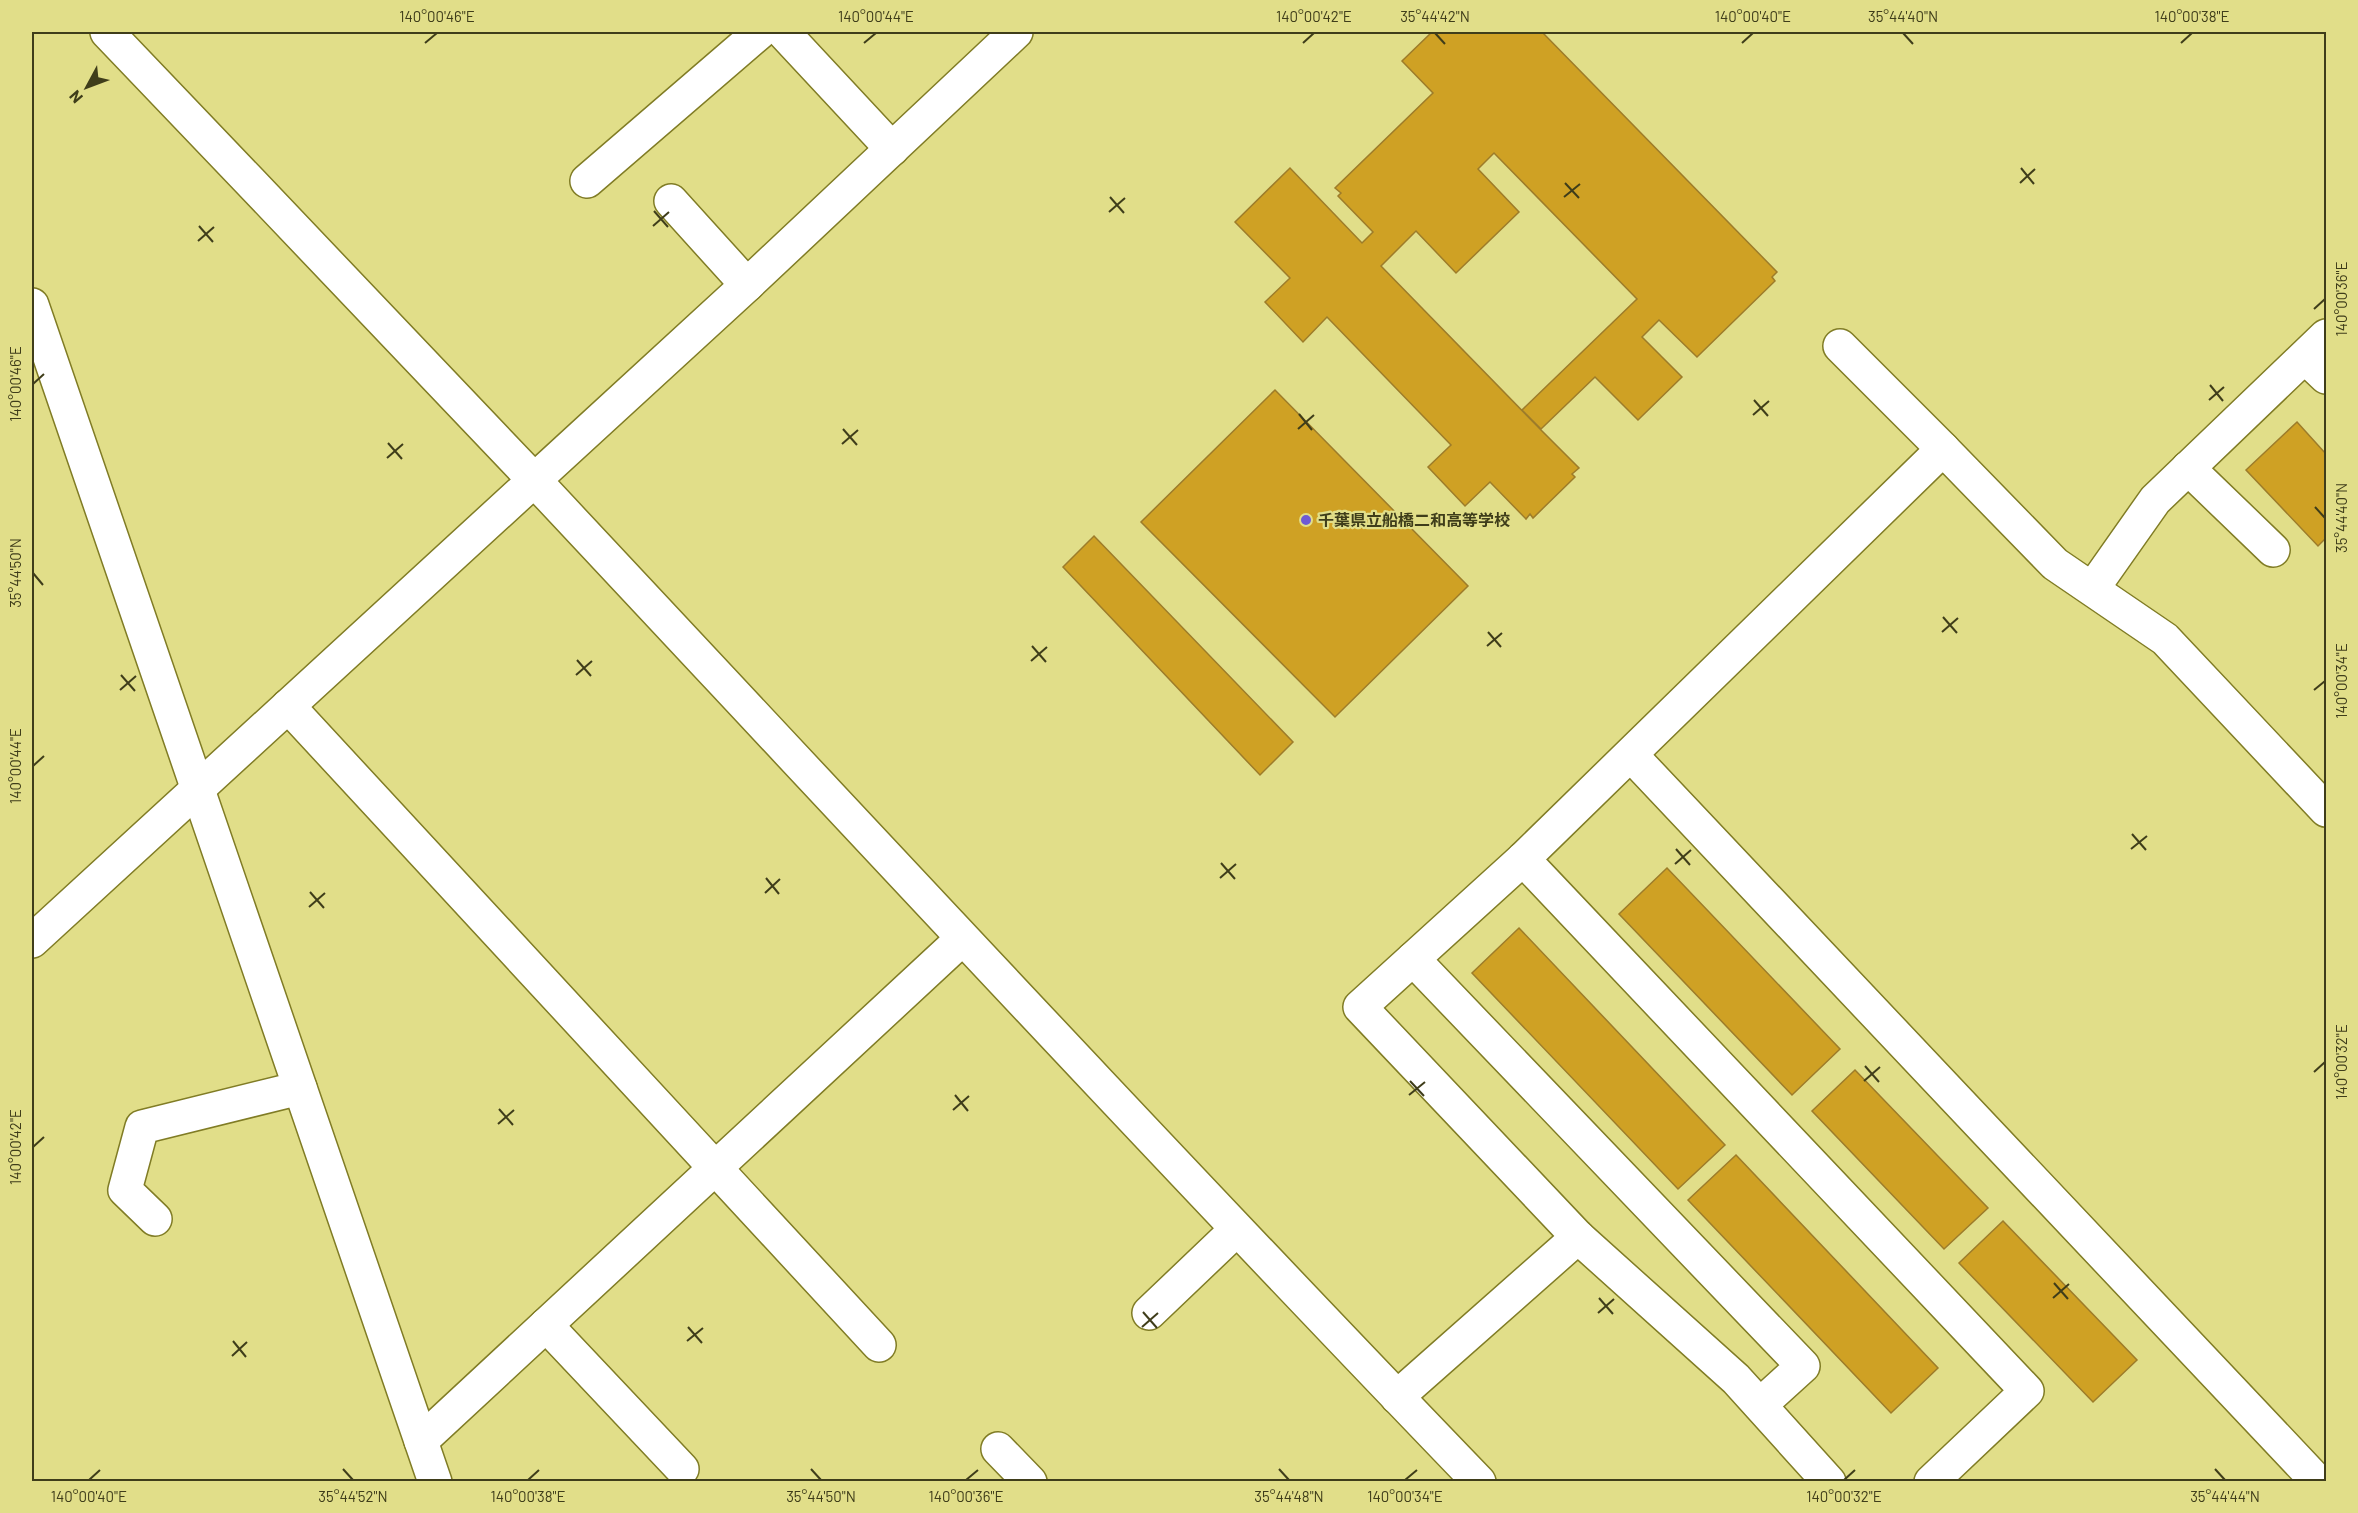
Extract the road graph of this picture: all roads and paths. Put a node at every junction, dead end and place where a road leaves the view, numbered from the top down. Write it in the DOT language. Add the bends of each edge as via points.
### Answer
graph roads {
  1 [pos="107,32"];
  2 [pos="760,32"];
  3 [pos="783,32"];
  4 [pos="1017,32"];
  5 [pos="892,149"];
  6 [pos="586,181"];
  7 [pos="671,201"];
  8 [pos="747,285"];
  9 [pos="32,305"];
  10 [pos="1840,346"];
  11 [pos="2319,357"];
  12 [pos="1943,449"];
  13 [pos="2188,468"];
  14 [pos="534,480"];
  15 [pos="2273,550"];
  16 [pos="2092,588"];
  17 [pos="288,706"];
  18 [pos="1631,755"];
  19 [pos="197,788"];
  20 [pos="2326,810"];
  21 [pos="1523,859"];
  22 [pos="962,939"];
  23 [pos="32,941"];
  24 [pos="1413,959"];
  25 [pos="300,1088"];
  26 [pos="714,1169"];
  27 [pos="155,1219"];
  28 [pos="1236,1230"];
  29 [pos="1578,1237"];
  30 [pos="1149,1313"];
  31 [pos="546,1325"];
  32 [pos="879,1345"];
  33 [pos="1397,1396"];
  34 [pos="1760,1405"];
  35 [pos="421,1441"];
  36 [pos="998,1449"];
  37 [pos="682,1469"];
  38 [pos="435,1482"];
  39 [pos="1030,1482"];
  40 [pos="1479,1482"];
  41 [pos="1829,1482"];
  42 [pos="1930,1482"];
  43 [pos="2318,1482"];
  1 -- 14 [label="street"];
  2 -- 6 [label="street"];
  3 -- 5 [label="street"];
  4 -- 5 [label="street"];
  5 -- 8 [label="street"];
  7 -- 8 [label="street"];
  8 -- 14 [label="street"];
  9 -- 19 [label="street"];
  10 -- 12 [label="street"];
  11 -- 13 [label="street"];
  12 -- 16 [label="street" via="2055,564"];
  12 -- 18 [label="street"];
  13 -- 15 [label="street"];
  13 -- 16 [label="street" via="2155,500"];
  14 -- 17 [label="street"];
  14 -- 22 [label="street"];
  16 -- 20 [label="street" via="2165,639"];
  17 -- 19 [label="street"];
  17 -- 26 [label="street"];
  18 -- 21 [label="street"];
  18 -- 43 [label="street"];
  19 -- 23 [label="street"];
  19 -- 25 [label="street"];
  21 -- 24 [label="street"];
  21 -- 42 [label="street" via="2027,1391"];
  22 -- 26 [label="street"];
  22 -- 28 [label="street"];
  24 -- 29 [label="street" via="1360,1007"];
  24 -- 34 [label="street" via="1803,1366"];
  25 -- 27 [label="street" via="142,1127 125,1190"];
  25 -- 35 [label="street"];
  26 -- 31 [label="street"];
  26 -- 32 [label="street"];
  28 -- 30 [label="street"];
  28 -- 33 [label="street"];
  29 -- 33 [label="street"];
  29 -- 34 [label="street" via="1736,1378"];
  31 -- 35 [label="street"];
  31 -- 37 [label="street"];
  33 -- 40 [label="street"];
  34 -- 41 [label="street"];
  35 -- 38 [label="street"];
  36 -- 39 [label="street"];
}
